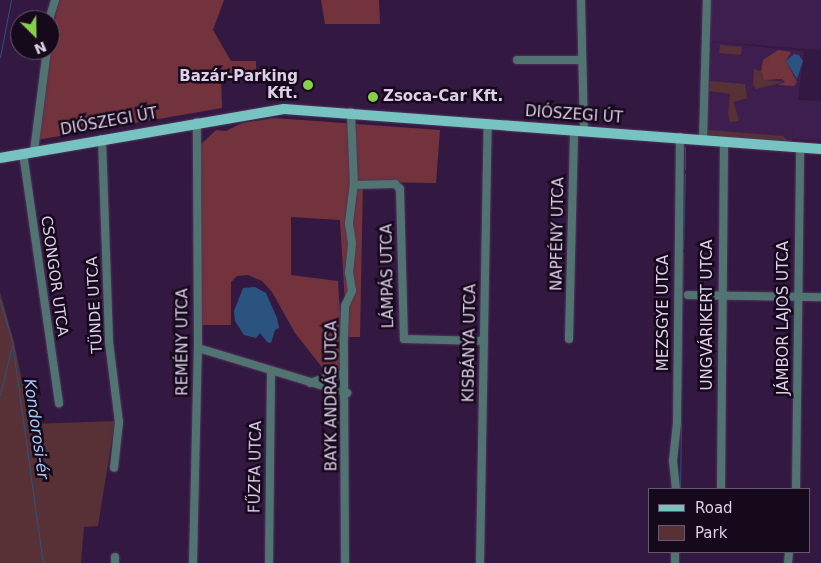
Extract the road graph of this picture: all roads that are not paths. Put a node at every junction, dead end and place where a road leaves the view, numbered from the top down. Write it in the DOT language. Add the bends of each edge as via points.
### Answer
graph roads {
  1 [pos="581,0"];
  2 [pos="707,0"];
  3 [pos="45,60"];
  4 [pos="518,60"];
  5 [pos="582,60"];
  6 [pos="351,112"];
  7 [pos="197,122"];
  8 [pos="488,123"];
  9 [pos="579,130"];
  10 [pos="680,137"];
  11 [pos="102,139"];
  12 [pos="703,140"];
  13 [pos="724,142"];
  14 [pos="800,147"];
  15 [pos="821,149"];
  16 [pos="34,151"];
  17 [pos="23,154"];
  18 [pos="0,158"];
  19 [pos="354,184"];
  20 [pos="688,295"];
  21 [pos="722,296"];
  22 [pos="798,297"];
  23 [pos="821,297"];
  24 [pos="569,339"];
  25 [pos="484,341"];
  26 [pos="198,348"];
  27 [pos="271,371"];
  28 [pos="344,375"];
  29 [pos="310,384"];
  30 [pos="347,393"];
  31 [pos="58,403"];
  32 [pos="114,468"];
  33 [pos="676,488"];
  34 [pos="721,488"];
  35 [pos="796,488"];
  36 [pos="193,563"];
  37 [pos="269,563"];
  38 [pos="345,563"];
  39 [pos="480,563"];
  1 -- 5 [label="street, NAPFÉNY UTCA"];
  2 -- 12 [label="street"];
  3 -- 16 [label="street"];
  4 -- 5 [label="street"];
  5 -- 9 [label="street, NAPFÉNY UTCA"];
  6 -- 7 [label="main road, DIÓSZEGI ÚT" via="284,109"];
  6 -- 8 [label="main road, DIÓSZEGI ÚT"];
  6 -- 19 [label="street, BAYK ANDRÁS UTCA"];
  7 -- 11 [label="main road, DIÓSZEGI ÚT"];
  7 -- 26 [label="street, REMÉNY UTCA"];
  8 -- 9 [label="main road, DIÓSZEGI ÚT"];
  8 -- 25 [label="street, KISBÁNYA UTCA"];
  9 -- 10 [label="main road, DIÓSZEGI ÚT"];
  9 -- 24 [label="street, NAPFÉNY UTCA"];
  10 -- 12 [label="main road, DIÓSZEGI ÚT"];
  10 -- 33 [label="street, MEZSGYE UTCA"];
  11 -- 16 [label="main road, DIÓSZEGI ÚT"];
  11 -- 32 [label="street, TÜNDE UTCA" via="109,342 119,422"];
  12 -- 13 [label="main road, DIÓSZEGI ÚT"];
  13 -- 14 [label="main road, DIÓSZEGI ÚT"];
  13 -- 21 [label="street, UNGVÁRIKERT UTCA"];
  14 -- 15 [label="main road, DIÓSZEGI ÚT"];
  14 -- 22 [label="street, JÁMBOR LAJOS UTCA"];
  16 -- 17 [label="main road, DIÓSZEGI ÚT"];
  17 -- 18 [label="main road, DIÓSZEGI ÚT"];
  17 -- 31 [label="street, CSONGOR UTCA"];
  19 -- 25 [label="street, LÁMPÁS UTCA" via="395,184 401,192 402,337"];
  19 -- 28 [label="street, BAYK ANDRÁS UTCA" via="349,223 352,291 345,306"];
  20 -- 21 [label="street"];
  21 -- 22 [label="street"];
  21 -- 34 [label="street, UNGVÁRIKERT UTCA"];
  22 -- 23 [label="street"];
  22 -- 35 [label="street, JÁMBOR LAJOS UTCA"];
  25 -- 39 [label="street, KISBÁNYA UTCA"];
  26 -- 27 [label="street"];
  26 -- 36 [label="street, REMÉNY UTCA"];
  27 -- 29 [label="street"];
  27 -- 37 [label="street, FŰZFA UTCA"];
  28 -- 29 [label="street" via="336,374"];
  28 -- 30 [label="street, BAYK ANDRÁS UTCA"];
  29 -- 30 [label="street"];
  30 -- 38 [label="street, BAYK ANDRÁS UTCA"];
}
